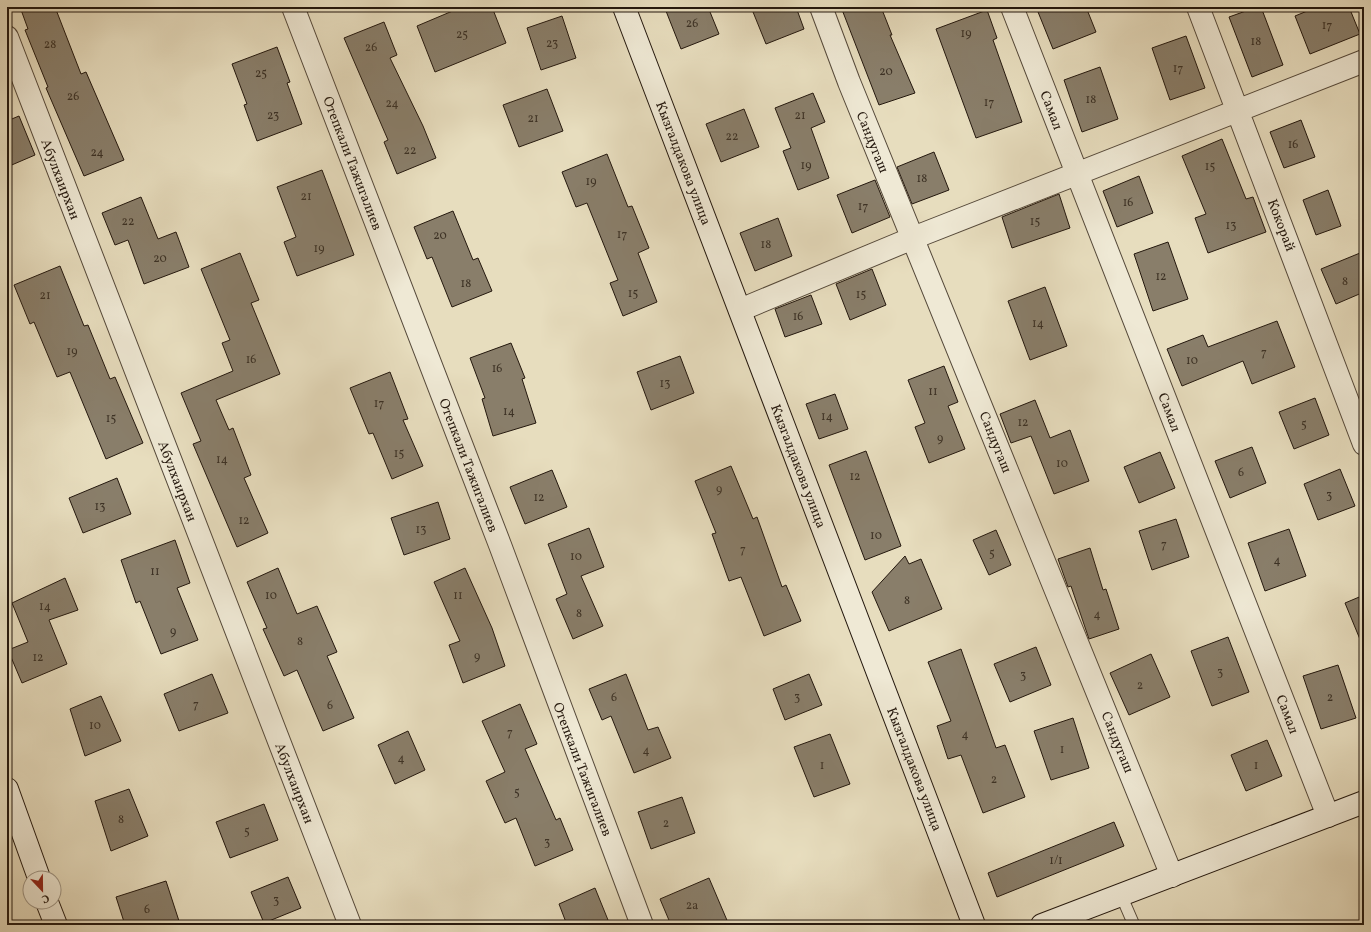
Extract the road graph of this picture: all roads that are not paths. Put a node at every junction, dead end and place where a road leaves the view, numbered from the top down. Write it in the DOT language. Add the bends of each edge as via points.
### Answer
graph roads {
  1 [pos="293,7"];
  2 [pos="624,7"];
  3 [pos="821,7"];
  4 [pos="1012,7"];
  5 [pos="1198,7"];
  6 [pos="7,37"];
  7 [pos="1364,61"];
  8 [pos="1237,110"];
  9 [pos="1078,174"];
  10 [pos="913,238"];
  11 [pos="740,310"];
  12 [pos="1364,444"];
  13 [pos="7,789"];
  14 [pos="1364,802"];
  15 [pos="1328,816"];
  16 [pos="36,870"];
  17 [pos="1172,876"];
  18 [pos="1121,895"];
  19 [pos="51,910"];
  20 [pos="56,925"];
  21 [pos="350,925"];
  22 [pos="642,925"];
  23 [pos="974,925"];
  24 [pos="1042,925"];
  25 [pos="1134,925"];
  1 -- 22 [label="street, Отепкали Тажигалиев" via="500,545"];
  2 -- 11 [label="street, Кызгалдакова улица"];
  3 -- 10 [label="street, Сандугаш"];
  4 -- 9 [label="street, Самал"];
  5 -- 8 [label="street, Кокорай"];
  6 -- 21 [label="street, Абулхаирхан"];
  7 -- 8 [label="street"];
  8 -- 9 [label="street"];
  8 -- 12 [label="street, Кокорай"];
  9 -- 10 [label="street"];
  9 -- 15 [label="street, Самал"];
  10 -- 11 [label="street"];
  10 -- 17 [label="street, Сандугаш"];
  11 -- 23 [label="street, Кызгалдакова улица"];
  13 -- 16 [label="street"];
  14 -- 15 [label="street"];
  15 -- 17 [label="street"];
  17 -- 18 [label="street"];
  18 -- 24 [label="street"];
  18 -- 25 [label="lane"];
  19 -- 20 [label="street"];
}
